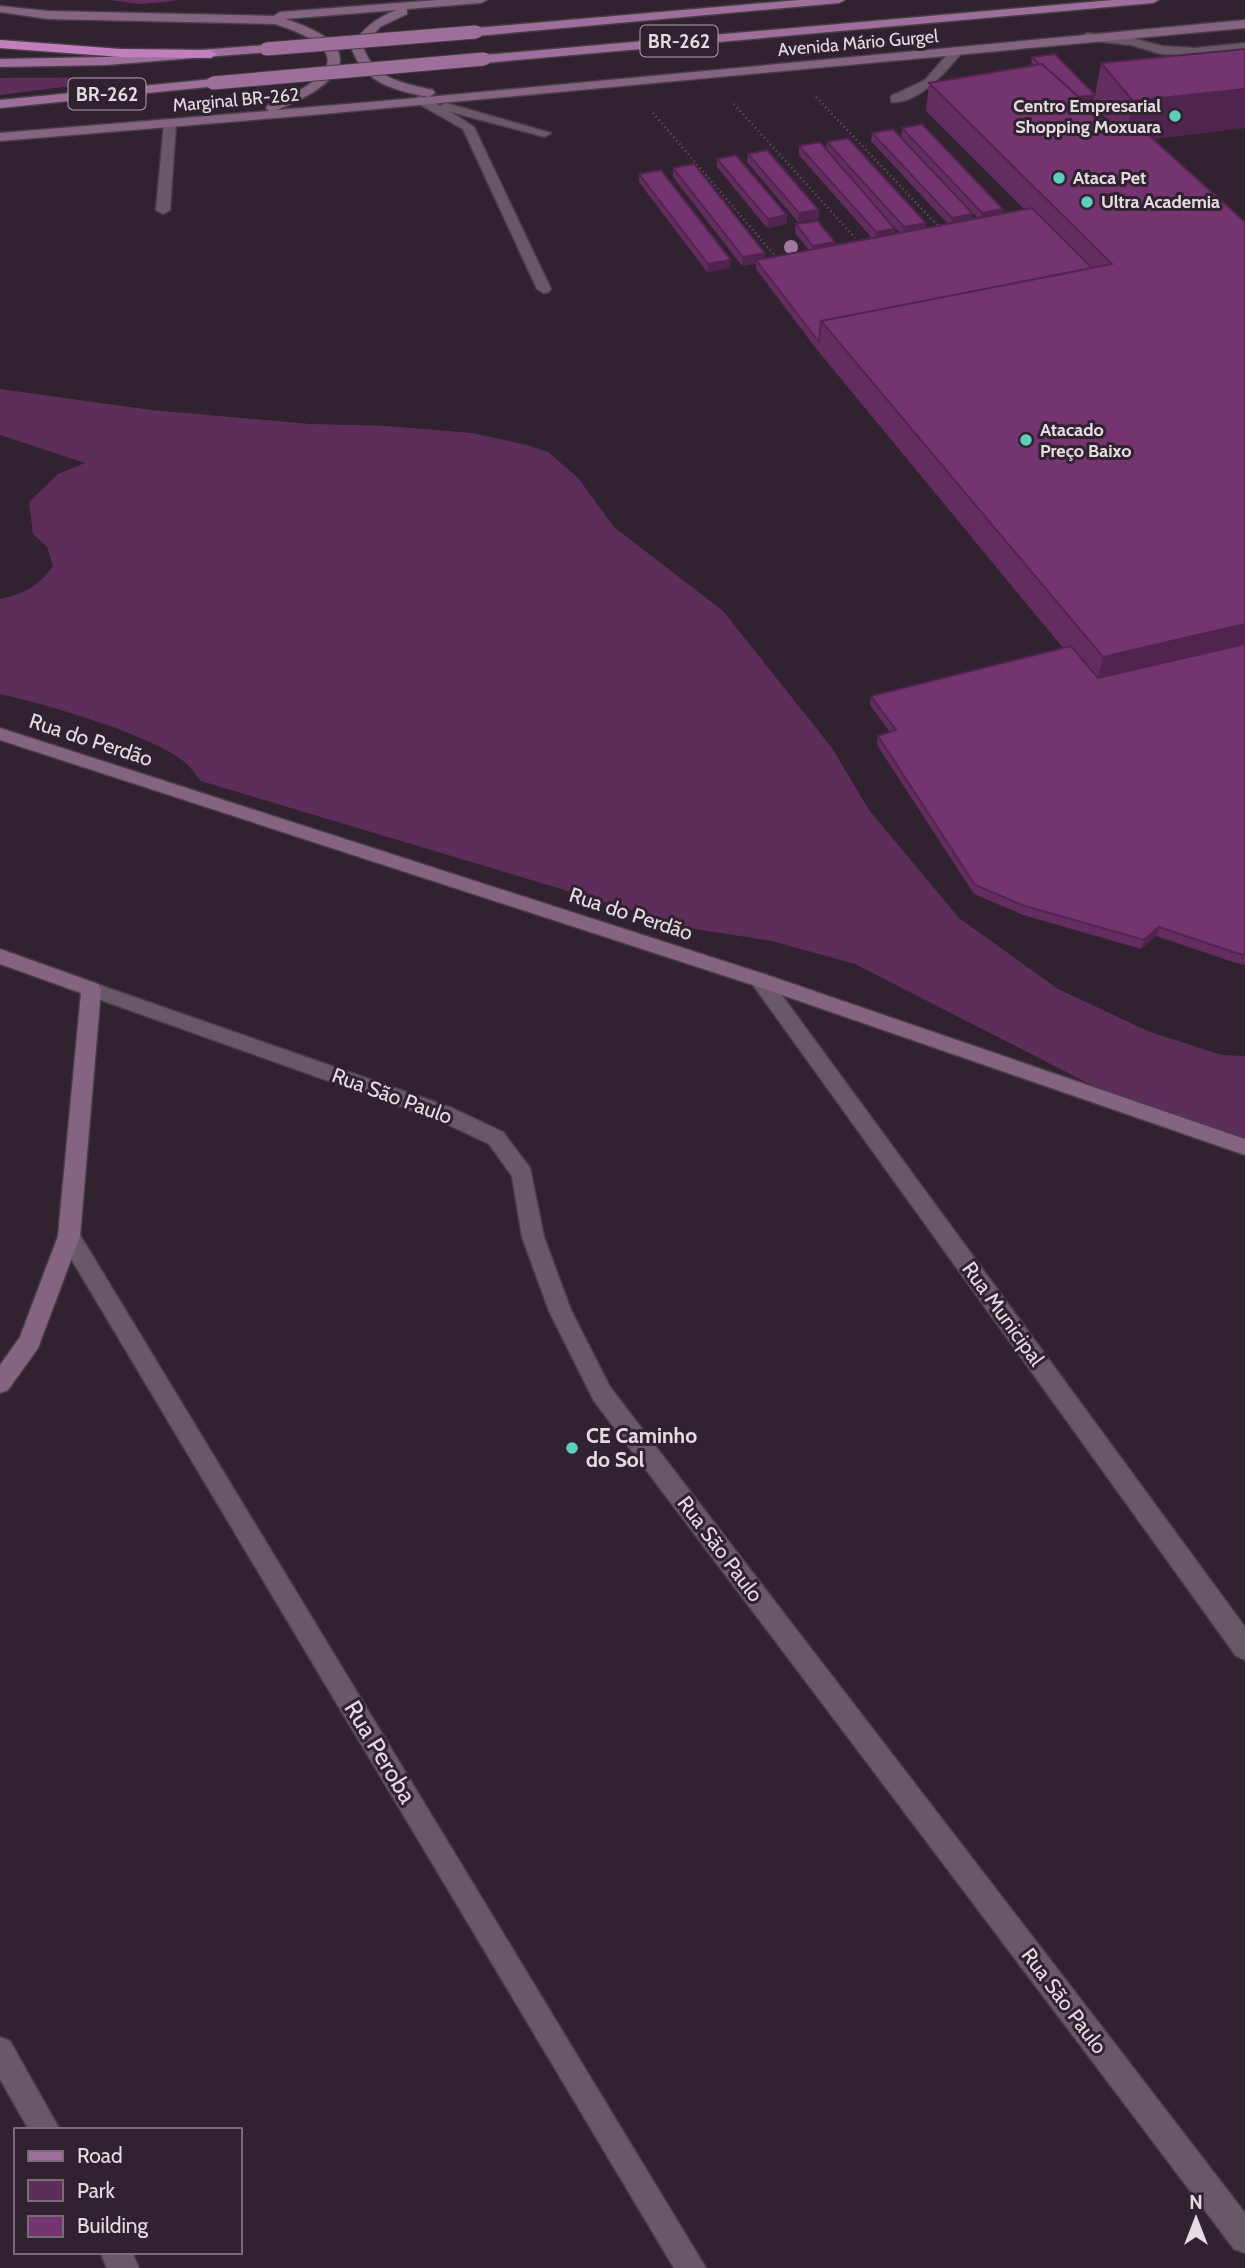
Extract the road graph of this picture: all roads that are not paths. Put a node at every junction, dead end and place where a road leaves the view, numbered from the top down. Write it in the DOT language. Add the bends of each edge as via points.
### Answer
graph roads {
  1 [pos="481,0"];
  2 [pos="839,0"];
  3 [pos="1153,0"];
  4 [pos="446,3"];
  5 [pos="0,9"];
  6 [pos="211,19"];
  7 [pos="1245,24"];
  8 [pos="1087,37"];
  9 [pos="0,44"];
  10 [pos="1245,47"];
  11 [pos="957,51"];
  12 [pos="211,54"];
  13 [pos="0,63"];
  14 [pos="474,94"];
  15 [pos="895,99"];
  16 [pos="421,100"];
  17 [pos="0,104"];
  18 [pos="228,120"];
  19 [pos="170,124"];
  20 [pos="545,133"];
  21 [pos="0,137"];
  22 [pos="163,210"];
  23 [pos="544,289"];
  24 [pos="0,734"];
  25 [pos="0,956"];
  26 [pos="760,980"];
  27 [pos="91,989"];
  28 [pos="1245,1147"];
  29 [pos="69,1236"];
  30 [pos="0,1383"];
  31 [pos="1245,1648"];
  32 [pos="0,2051"];
  33 [pos="44,2128"];
  34 [pos="1245,2238"];
  35 [pos="691,2268"];
  1 -- 4 [label="main road"];
  2 -- 12 [label="main road, BR-262, bridge"];
  3 -- 17 [label="main road, Avenida Mário Gurgel / BR-262, bridge"];
  4 -- 6 [label="main road"];
  4 -- 14 [label="main road" via="385,18 366,32 357,47 360,63 376,78 403,88"];
  5 -- 6 [label="main road" via="48,15"];
  6 -- 18 [label="main road" via="276,20 301,26 322,36 334,49 337,63 329,78 312,92"];
  7 -- 8 [label="main road, Avenida Mário Gurgel / BR-262"];
  8 -- 10 [label="street" via="1161,50"];
  8 -- 11 [label="main road, Avenida Mário Gurgel / BR-262"];
  9 -- 12 [label="highway"];
  11 -- 14 [label="main road, Avenida Mário Gurgel / BR-262"];
  11 -- 15 [label="street" via="929,83"];
  12 -- 13 [label="main road, BR-262"];
  14 -- 16 [label="main road, Marginal BR-262"];
  16 -- 18 [label="main road, Marginal BR-262"];
  16 -- 20 [label="street"];
  16 -- 23 [label="street" via="468,127"];
  18 -- 19 [label="main road, Marginal BR-262"];
  19 -- 21 [label="main road, Marginal BR-262"];
  19 -- 22 [label="street"];
  24 -- 26 [label="main road, Rua do Perdão"];
  25 -- 27 [label="main road"];
  26 -- 28 [label="main road, Rua do Perdão"];
  26 -- 31 [label="street, Rua Municipal"];
  27 -- 29 [label="main road"];
  27 -- 34 [label="street, Rua São Paulo" via="445,1114 496,1138 522,1174 533,1237 556,1299 602,1394"];
  29 -- 30 [label="main road" via="30,1340"];
  29 -- 35 [label="street, Rua Peroba"];
  32 -- 33 [label="street"];
}
